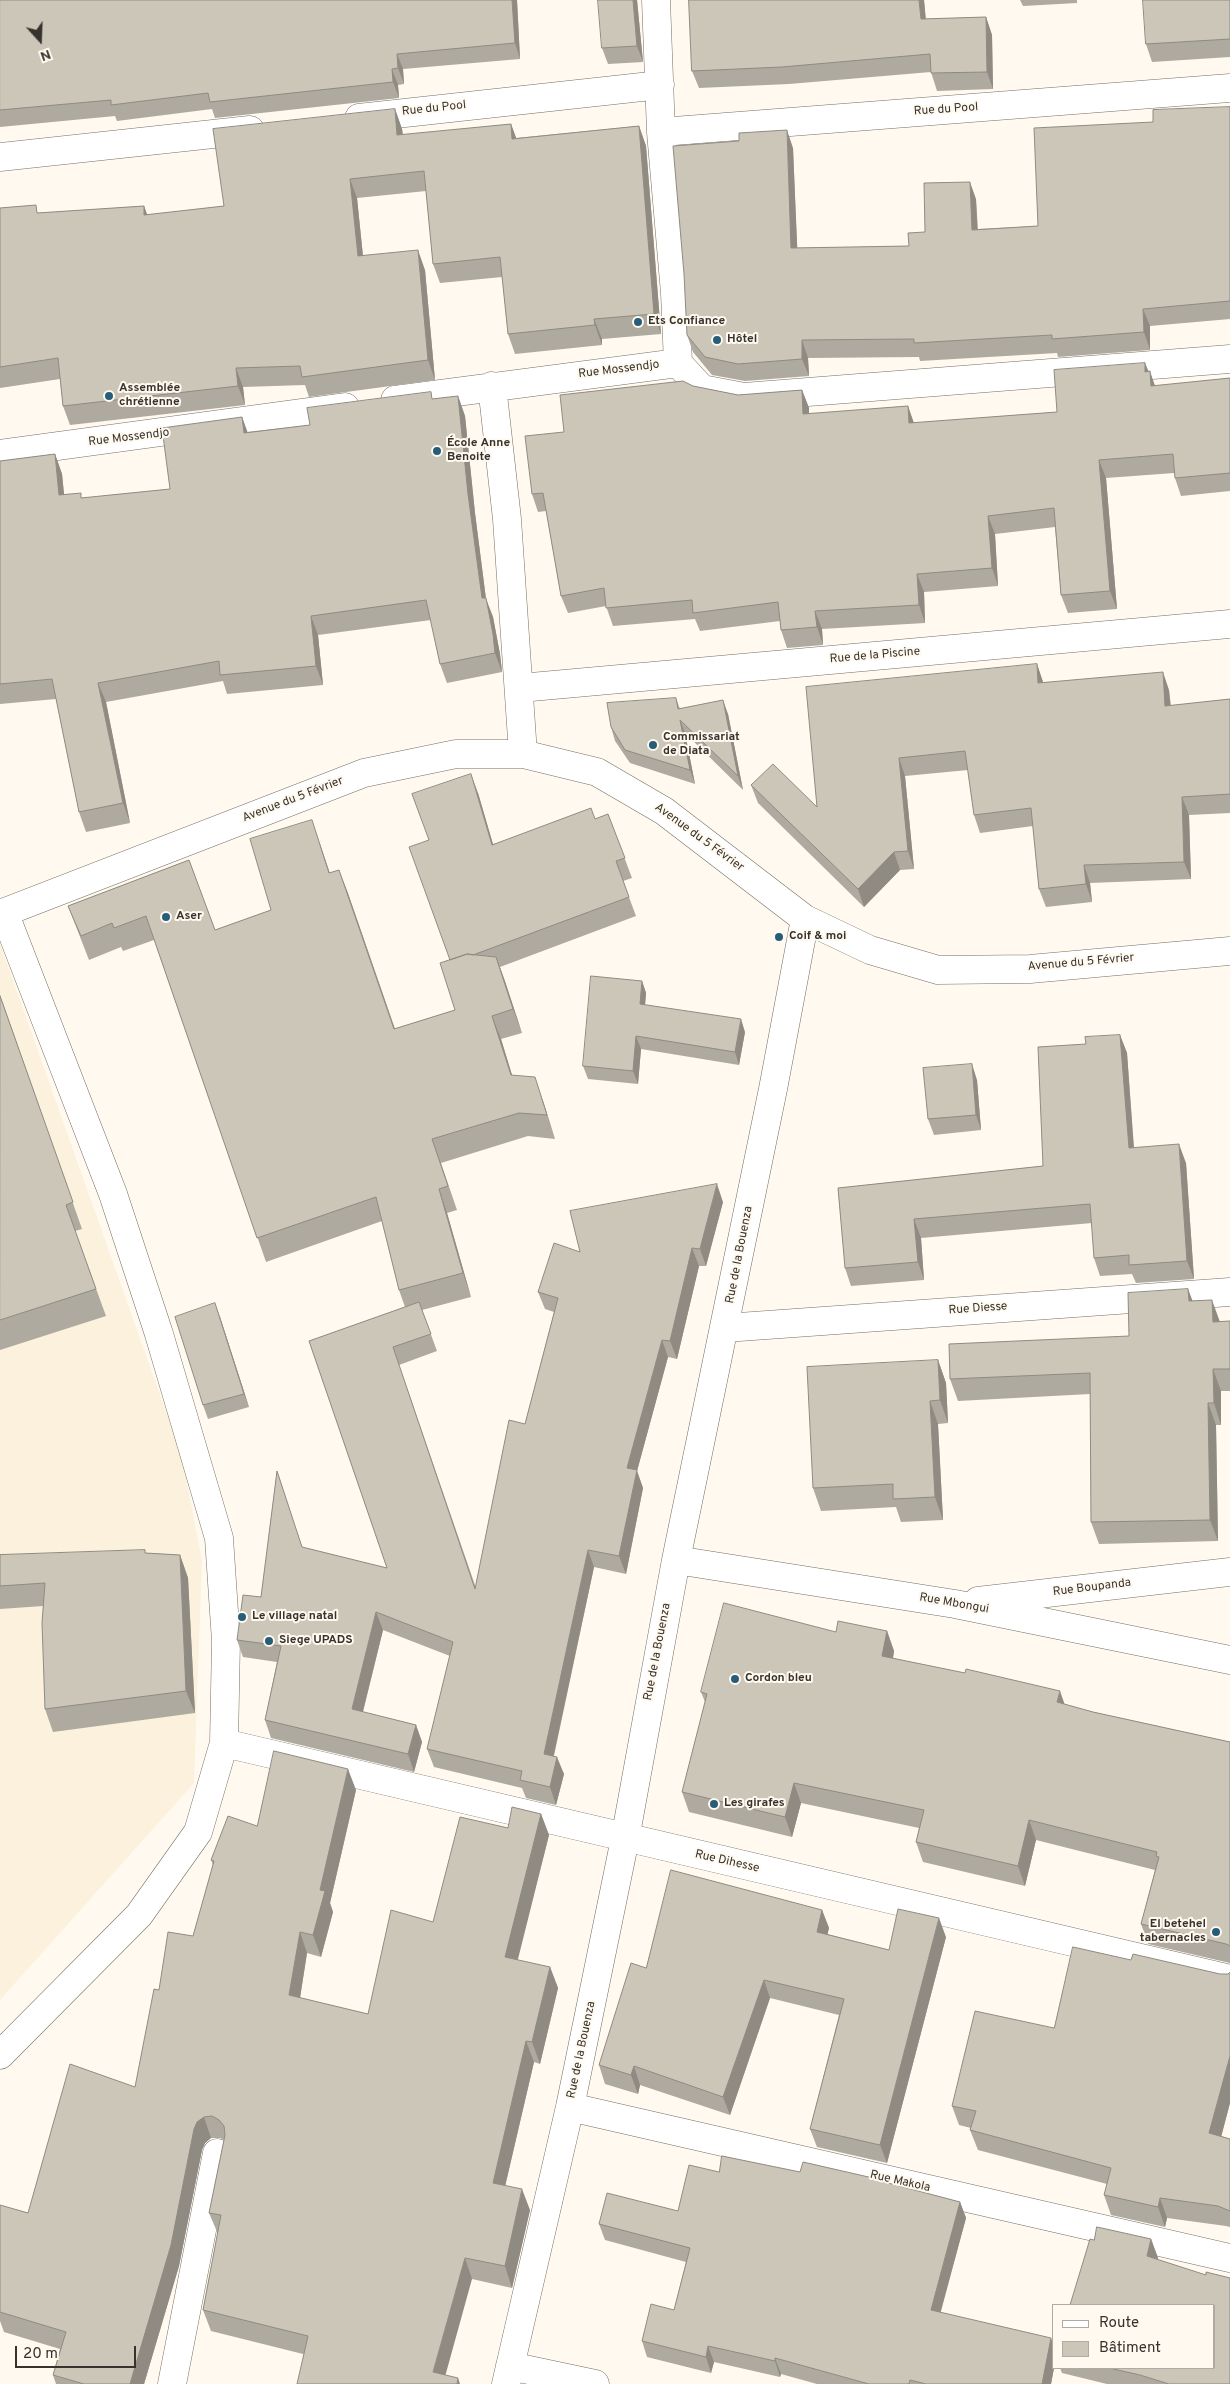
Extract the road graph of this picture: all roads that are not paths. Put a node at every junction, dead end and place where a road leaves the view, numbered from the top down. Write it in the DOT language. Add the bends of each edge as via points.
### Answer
graph roads {
  1 [pos="656,0"];
  2 [pos="660,85"];
  3 [pos="1230,88"];
  4 [pos="338,120"];
  5 [pos="278,126"];
  6 [pos="661,132"];
  7 [pos="0,157"];
  8 [pos="1230,358"];
  9 [pos="678,363"];
  10 [pos="492,386"];
  11 [pos="0,454"];
  12 [pos="1230,624"];
  13 [pos="520,688"];
  14 [pos="523,754"];
  15 [pos="2,913"];
  16 [pos="804,918"];
  17 [pos="1230,951"];
  18 [pos="1230,1292"];
  19 [pos="725,1328"];
  20 [pos="676,1560"];
  21 [pos="1230,1572"];
  22 [pos="955,1604"];
  23 [pos="1230,1660"];
  24 [pos="224,1744"];
  25 [pos="625,1839"];
  26 [pos="1230,1979"];
  27 [pos="0,2055"];
  28 [pos="570,2107"];
  29 [pos="217,2153"];
  30 [pos="1230,2258"];
  31 [pos="508,2375"];
  32 [pos="172,2384"];
  33 [pos="595,2384"];
  1 -- 2 [label="street"];
  2 -- 4 [label="street, Rue du Pool"];
  2 -- 6 [label="street"];
  3 -- 6 [label="street, Rue du Pool"];
  5 -- 7 [label="street"];
  6 -- 9 [label="street"];
  8 -- 9 [label="street" via="744,397 702,388"];
  9 -- 10 [label="street, Rue Mossendjo"];
  10 -- 11 [label="street, Rue Mossendjo"];
  10 -- 13 [label="street" via="507,519"];
  12 -- 13 [label="street, Rue de la Piscine"];
  13 -- 14 [label="street"];
  14 -- 15 [label="street, Avenue du 5 Février" via="456,754 364,773"];
  14 -- 16 [label="street, Avenue du 5 Février" via="597,772 664,811"];
  15 -- 24 [label="street" via="113,1194 219,1538 226,1641"];
  16 -- 17 [label="street, Avenue du 5 Février" via="870,950 938,970 1030,969"];
  16 -- 19 [label="street, Rue de la Bouenza"];
  18 -- 19 [label="street, Rue Diesse"];
  19 -- 20 [label="street, Rue de la Bouenza"];
  20 -- 22 [label="street, Rue Mbongui"];
  20 -- 25 [label="street, Rue de la Bouenza"];
  21 -- 22 [label="street, Rue Boupanda"];
  22 -- 23 [label="street, Rue Mbongui"];
  24 -- 25 [label="street, Rue Dihesse"];
  24 -- 27 [label="street" via="198,1832 139,1915"];
  25 -- 26 [label="street, Rue Dihesse"];
  25 -- 28 [label="street, Rue de la Bouenza"];
  28 -- 30 [label="street, Rue Makola"];
  28 -- 31 [label="street, Rue de la Bouenza"];
  29 -- 32 [label="street"];
  31 -- 33 [label="street"];
}
